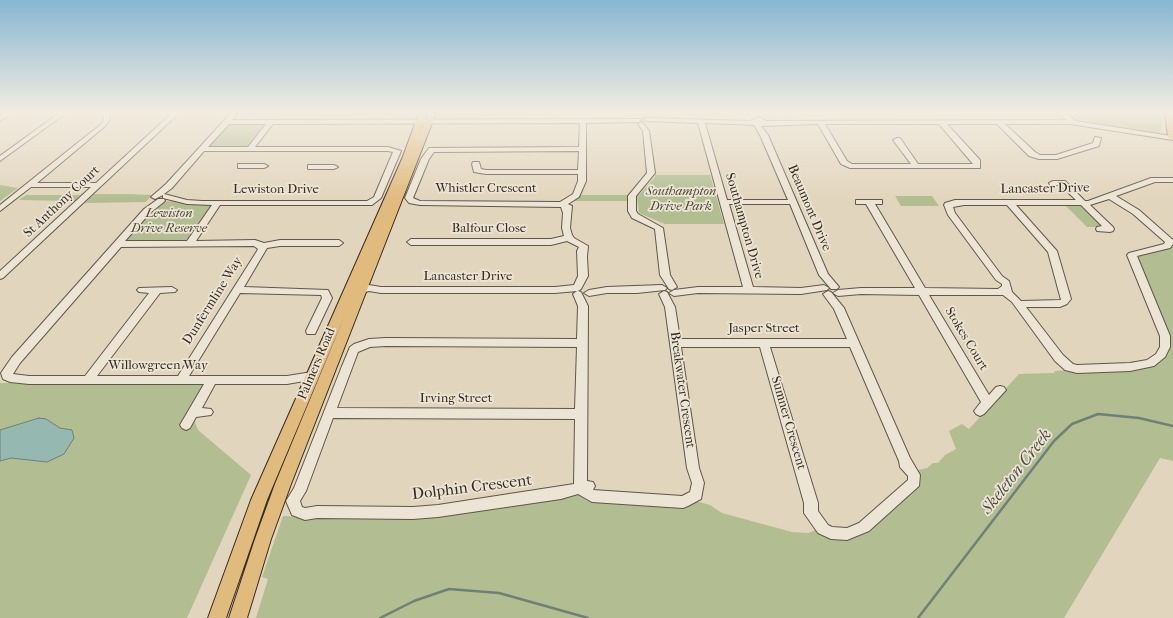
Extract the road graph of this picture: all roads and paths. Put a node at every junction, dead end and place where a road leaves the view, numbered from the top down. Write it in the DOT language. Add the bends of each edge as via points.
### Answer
graph roads {
  1 [pos="24,142"];
  2 [pos="82,142"];
  3 [pos="144,142"];
  4 [pos="208,142"];
  5 [pos="256,142"];
  6 [pos="414,142"];
  7 [pos="416,142"];
  8 [pos="583,142"];
  9 [pos="647,142"];
  10 [pos="707,142"];
  11 [pos="767,142"];
  12 [pos="832,142"];
  13 [pos="898,142"];
  14 [pos="958,142"];
  15 [pos="1019,142"];
  16 [pos="1096,142"];
  17 [pos="202,149"];
  18 [pos="250,149"];
  19 [pos="263,149"];
  20 [pos="336,149"];
  21 [pos="480,149"];
  22 [pos="583,149"];
  23 [pos="0,159"];
  24 [pos="241,166"];
  25 [pos="250,166"];
  26 [pos="264,166"];
  27 [pos="916,166"];
  28 [pos="311,167"];
  29 [pos="324,167"];
  30 [pos="334,167"];
  31 [pos="582,172"];
  32 [pos="1173,180"];
  33 [pos="1053,183"];
  34 [pos="32,185"];
  35 [pos="97,185"];
  36 [pos="1111,196"];
  37 [pos="160,198"];
  38 [pos="725,202"];
  39 [pos="792,202"];
  40 [pos="859,202"];
  41 [pos="869,202"];
  42 [pos="879,202"];
  43 [pos="218,203"];
  44 [pos="563,203"];
  45 [pos="1010,203"];
  46 [pos="1083,203"];
  47 [pos="0,209"];
  48 [pos="1100,229"];
  49 [pos="568,239"];
  50 [pos="411,242"];
  51 [pos="190,243"];
  52 [pos="340,243"];
  53 [pos="118,244"];
  54 [pos="260,250"];
  55 [pos="824,275"];
  56 [pos="0,276"];
  57 [pos="142,290"];
  58 [pos="157,290"];
  59 [pos="172,290"];
  60 [pos="236,290"];
  61 [pos="668,290"];
  62 [pos="749,290"];
  63 [pos="1005,290"];
  64 [pos="583,291"];
  65 [pos="831,291"];
  66 [pos="920,291"];
  67 [pos="354,295"];
  68 [pos="1019,304"];
  69 [pos="310,326"];
  70 [pos="582,343"];
  71 [pos="676,343"];
  72 [pos="764,343"];
  73 [pos="853,343"];
  74 [pos="3,376"];
  75 [pos="88,380"];
  76 [pos="181,380"];
  77 [pos="212,380"];
  78 [pos="310,381"];
  79 [pos="1000,390"];
  80 [pos="987,402"];
  81 [pos="980,411"];
  82 [pos="207,412"];
  83 [pos="193,413"];
  84 [pos="330,413"];
  85 [pos="582,414"];
  86 [pos="186,425"];
  87 [pos="585,488"];
  88 [pos="217,618"];
  89 [pos="238,618"];
  1 -- 23 [label="street"];
  2 -- 34 [label="street"];
  3 -- 35 [label="street, St Anthony Court"];
  4 -- 17 [label="street, Willowgreen Way"];
  5 -- 18 [label="street"];
  6 -- 67 [label="main road, Palmers Road"];
  7 -- 67 [label="main road, Palmers Road"];
  8 -- 22 [label="street"];
  9 -- 61 [label="street, Breakwater Crescent" via="651,174 632,196 632,210 635,216 659,228"];
  10 -- 38 [label="street, Southampton Drive"];
  11 -- 39 [label="street, Beaumont Drive"];
  12 -- 27 [label="street" via="847,165"];
  13 -- 27 [label="street"];
  14 -- 27 [label="street" via="978,165"];
  15 -- 16 [label="street" via="1039,157 1055,157"];
  17 -- 18 [label="street"];
  17 -- 37 [label="street, Willowgreen Way"];
  18 -- 19 [label="street"];
  19 -- 20 [label="street"];
  19 -- 25 [label="street"];
  20 -- 29 [label="street"];
  20 -- 43 [label="street, Lewiston Drive" via="395,150 396,154 377,198 372,202"];
  21 -- 22 [label="street, Whistler Crescent"];
  21 -- 31 [label="street" via="473,169 476,172"];
  21 -- 44 [label="street, Whistler Crescent" via="429,152 409,198 420,203"];
  22 -- 31 [label="street"];
  24 -- 25 [label="street"];
  25 -- 26 [label="street"];
  28 -- 29 [label="street"];
  29 -- 30 [label="street"];
  31 -- 44 [label="street" via="578,193"];
  32 -- 36 [label="street, Lancaster Drive" via="1154,180"];
  33 -- 46 [label="street" via="1062,183"];
  34 -- 35 [label="street"];
  34 -- 47 [label="street"];
  35 -- 56 [label="street, St Anthony Court"];
  36 -- 46 [label="street, Lancaster Drive"];
  36 -- 68 [label="street" via="1139,214 1170,242 1167,246 1132,255 1165,336 1166,347 1160,357 1150,363 1130,367 1073,368 1059,358"];
  37 -- 43 [label="street, Lewiston Drive"];
  37 -- 53 [label="street, Willowgreen Way"];
  38 -- 39 [label="street"];
  38 -- 62 [label="street, Southampton Drive"];
  39 -- 55 [label="street, Beaumont Drive"];
  40 -- 41 [label="street"];
  41 -- 42 [label="street"];
  41 -- 66 [label="street, Stokes Court"];
  43 -- 51 [label="street"];
  44 -- 49 [label="street" via="567,212 564,233"];
  45 -- 46 [label="street, Lancaster Drive"];
  45 -- 63 [label="street, Lancaster Drive" via="948,205 951,213 1008,287 1009,289"];
  45 -- 68 [label="street" via="1052,251 1066,299 1060,304"];
  46 -- 48 [label="street" via="1110,229"];
  49 -- 50 [label="street, Balfour Close" via="546,242"];
  49 -- 64 [label="street" via="579,246 583,256"];
  51 -- 53 [label="street, Dunfermline Way"];
  51 -- 54 [label="street, Dunfermline Way" via="246,244"];
  52 -- 54 [label="street" via="280,243"];
  53 -- 74 [label="street, Willowgreen Way" via="16,360 5,369"];
  54 -- 60 [label="street, Dunfermline Way"];
  55 -- 65 [label="street, Sumner Crescent"];
  57 -- 58 [label="street"];
  58 -- 59 [label="street"];
  58 -- 75 [label="street"];
  60 -- 69 [label="street" via="324,291 327,296"];
  60 -- 76 [label="street, Dunfermline Way"];
  61 -- 62 [label="street, Lancaster Drive"];
  61 -- 64 [label="street, Lancaster Drive"];
  61 -- 71 [label="street, Breakwater Crescent"];
  62 -- 65 [label="street, Lancaster Drive"];
  63 -- 66 [label="street, Lancaster Drive"];
  63 -- 68 [label="street"];
  64 -- 67 [label="street, Lancaster Drive" via="381,290"];
  64 -- 70 [label="street"];
  65 -- 66 [label="street, Lancaster Drive"];
  65 -- 73 [label="street, Sumner Crescent"];
  66 -- 80 [label="street, Stokes Court"];
  67 -- 78 [label="main road, Palmers Road"];
  67 -- 89 [label="main road, Palmers Road" via="272,512"];
  70 -- 84 [label="street, Dolphin Crescent" via="369,343 354,350"];
  70 -- 85 [label="street"];
  71 -- 72 [label="street, Jasper Street"];
  71 -- 87 [label="street, Breakwater Crescent" via="698,487 682,502 592,496"];
  72 -- 73 [label="street, Jasper Street"];
  72 -- 73 [label="street, Sumner Crescent" via="811,503 812,516 826,530 835,533 850,533 864,528 912,484 914,477"];
  74 -- 75 [label="street, Willowgreen Way" via="6,381"];
  75 -- 76 [label="street, Willowgreen Way"];
  76 -- 77 [label="street, Willowgreen Way"];
  77 -- 78 [label="street, Willowgreen Way"];
  77 -- 83 [label="street"];
  78 -- 88 [label="main road, Palmers Road" via="259,500"];
  79 -- 80 [label="street"];
  80 -- 81 [label="street"];
  82 -- 83 [label="street"];
  83 -- 86 [label="street"];
  84 -- 85 [label="street, Irving Street"];
  84 -- 87 [label="street, Dolphin Crescent" via="294,498 295,509 305,514 438,511 561,494"];
  85 -- 87 [label="street" via="579,479"];
}
